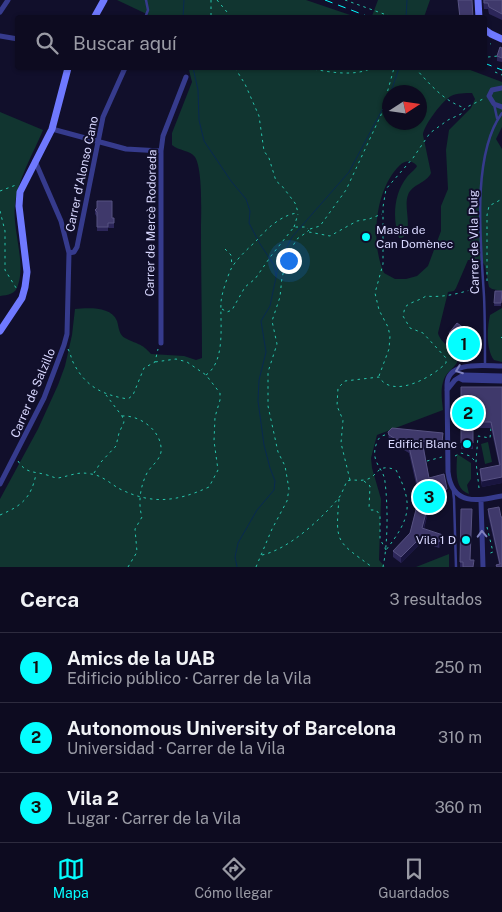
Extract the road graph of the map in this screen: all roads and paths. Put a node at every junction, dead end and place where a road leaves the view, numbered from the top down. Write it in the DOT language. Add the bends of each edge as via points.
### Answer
graph roads {
  1 [pos="8,0"];
  2 [pos="104,0"];
  3 [pos="146,0"];
  4 [pos="210,0"];
  5 [pos="217,0"];
  6 [pos="345,0"];
  7 [pos="478,0"];
  8 [pos="0,12"];
  9 [pos="96,15"];
  10 [pos="146,15"];
  11 [pos="211,15"];
  12 [pos="230,15"];
  13 [pos="387,15"];
  14 [pos="479,15"];
  15 [pos="487,31"];
  16 [pos="0,36"];
  17 [pos="15,38"];
  18 [pos="502,39"];
  19 [pos="487,43"];
  20 [pos="491,44"];
  21 [pos="488,57"];
  22 [pos="502,57"];
  23 [pos="67,70"];
  24 [pos="124,70"];
  25 [pos="236,70"];
  26 [pos="317,70"];
  27 [pos="368,70"];
  28 [pos="393,70"];
  29 [pos="417,70"];
  30 [pos="495,72"];
  31 [pos="502,75"];
  32 [pos="186,77"];
  33 [pos="502,88"];
  34 [pos="484,98"];
  35 [pos="494,104"];
  36 [pos="465,108"];
  37 [pos="502,108"];
  38 [pos="502,113"];
  39 [pos="497,119"];
  40 [pos="52,129"];
  41 [pos="98,142"];
  42 [pos="161,151"];
  43 [pos="35,161"];
  44 [pos="25,182"];
  45 [pos="0,191"];
  46 [pos="502,199"];
  47 [pos="0,212"];
  48 [pos="298,213"];
  49 [pos="383,213"];
  50 [pos="294,227"];
  51 [pos="308,231"];
  52 [pos="225,249"];
  53 [pos="69,253"];
  54 [pos="232,267"];
  55 [pos="483,286"];
  56 [pos="22,298"];
  57 [pos="221,309"];
  58 [pos="0,331"];
  59 [pos="160,343"];
  60 [pos="64,345"];
  61 [pos="155,362"];
  62 [pos="485,366"];
  63 [pos="502,366"];
  64 [pos="206,375"];
  65 [pos="502,376"];
  66 [pos="379,377"];
  67 [pos="459,378"];
  68 [pos="502,381"];
  69 [pos="448,390"];
  70 [pos="106,395"];
  71 [pos="122,416"];
  72 [pos="491,428"];
  73 [pos="395,433"];
  74 [pos="490,438"];
  75 [pos="494,438"];
  76 [pos="15,456"];
  77 [pos="442,456"];
  78 [pos="455,456"];
  79 [pos="425,462"];
  80 [pos="476,462"];
  81 [pos="379,469"];
  82 [pos="36,474"];
  83 [pos="94,474"];
  84 [pos="350,480"];
  85 [pos="364,480"];
  86 [pos="0,484"];
  87 [pos="478,488"];
  88 [pos="452,489"];
  89 [pos="502,496"];
  90 [pos="140,497"];
  91 [pos="339,497"];
  92 [pos="481,500"];
  93 [pos="0,515"];
  94 [pos="486,523"];
  95 [pos="490,539"];
  96 [pos="494,539"];
  97 [pos="386,550"];
  98 [pos="488,554"];
  99 [pos="260,555"];
  100 [pos="128,567"];
  101 [pos="256,567"];
  102 [pos="372,567"];
  103 [pos="383,567"];
  104 [pos="456,567"];
  105 [pos="483,567"];
  1 -- 8 [label="street"];
  2 -- 9 [label="street"];
  3 -- 10 [label="lane"];
  4 -- 11 [label="path"];
  5 -- 12 [label="path"];
  6 -- 13 [label="path"];
  7 -- 14 [label="street"];
  15 -- 18 [label="street"];
  16 -- 17 [label="street"];
  19 -- 20 [label="path"];
  21 -- 22 [label="path"];
  23 -- 40 [label="street"];
  24 -- 41 [label="street, Carrer d'Alonso Cano" via="103,117"];
  25 -- 48 [label="path" via="259,116 264,151 276,180 295,203"];
  26 -- 27 [label="path"];
  28 -- 51 [label="path" via="381,115 346,190 320,226"];
  29 -- 36 [label="path" via="444,97"];
  30 -- 31 [label="path"];
  32 -- 42 [label="street, Carrer de Mercè Rodoreda"];
  33 -- 35 [label="street" via="494,88 490,92 490,100"];
  34 -- 36 [label="path"];
  35 -- 37 [label="street"];
  35 -- 39 [label="lane, Carrer de Vila Puig"];
  36 -- 49 [label="path" via="461,114 430,133 419,147 386,190"];
  38 -- 39 [label="lane, Carrer de Vila Puig"];
  39 -- 55 [label="lane, Carrer de Vila Puig" via="481,181"];
  40 -- 41 [label="street"];
  40 -- 43 [label="street"];
  41 -- 42 [label="street" via="126,149"];
  41 -- 53 [label="street, Carrer d'Alonso Cano" via="77,247"];
  42 -- 59 [label="street, Carrer de Mercè Rodoreda"];
  43 -- 44 [label="street"];
  43 -- 53 [label="street, Carrer de Salzillo" via="61,221"];
  44 -- 45 [label="path"];
  44 -- 56 [label="street" via="20,192 27,272"];
  46 -- 55 [label="path" via="489,207 487,283"];
  47 -- 56 [label="path" via="5,231 5,270"];
  48 -- 50 [label="path"];
  48 -- 54 [label="path" via="291,213 265,230"];
  49 -- 51 [label="path" via="357,221 330,236"];
  49 -- 66 [label="path" via="383,264 375,293 388,327 390,349"];
  50 -- 51 [label="path" via="306,227"];
  50 -- 57 [label="path" via="256,279 245,287 232,310"];
  51 -- 99 [label="path" via="297,239 291,249 272,321 277,344 268,372 268,406 290,490"];
  52 -- 54 [label="path" via="231,255"];
  53 -- 60 [label="street, Carrer de Salzillo"];
  54 -- 57 [label="path"];
  55 -- 62 [label="lane, Carrer de Vila Puig"];
  55 -- 66 [label="path" via="436,298 426,296 405,307 403,316 410,328 423,333 446,358 446,363 440,370 406,386 391,385"];
  56 -- 58 [label="street"];
  57 -- 64 [label="path" via="217,361 214,369"];
  59 -- 61 [label="path"];
  60 -- 70 [label="path" via="81,376"];
  60 -- 76 [label="street, Carrer de Salzillo" via="44,398"];
  61 -- 64 [label="path" via="176,359 187,362"];
  61 -- 70 [label="path" via="144,368 133,395 128,399"];
  62 -- 63 [label="street"];
  62 -- 69 [label="street, one-way" via="456,369 448,377"];
  64 -- 90 [label="path" via="220,393 214,441 218,470 209,487 183,497 156,500"];
  65 -- 67 [label="street" via="463,375"];
  66 -- 84 [label="path" via="345,381 338,388 337,406 342,420 342,443"];
  67 -- 68 [label="street"];
  67 -- 69 [label="street"];
  69 -- 88 [label="street" via="448,472"];
  70 -- 71 [label="path"];
  71 -- 83 [label="path" via="124,422 116,446"];
  71 -- 90 [label="path" via="145,422 156,436 161,450 159,459 146,475"];
  72 -- 74 [label="path"];
  73 -- 81 [label="path" via="380,437 377,442 375,461"];
  74 -- 75 [label="path"];
  74 -- 80 [label="path" via="478,436"];
  76 -- 82 [label="path" via="21,466"];
  76 -- 86 [label="street, Carrer de Salzillo"];
  77 -- 79 [label="path"];
  78 -- 80 [label="path" via="461,453"];
  80 -- 87 [label="path"];
  81 -- 85 [label="path"];
  81 -- 97 [label="path" via="385,478 387,496"];
  81 -- 97 [label="path" via="387,466 396,470 406,489 404,525"];
  82 -- 83 [label="path" via="56,478"];
  82 -- 93 [label="path" via="27,499"];
  83 -- 90 [label="path"];
  84 -- 85 [label="path"];
  84 -- 91 [label="path"];
  85 -- 97 [label="path" via="370,486 369,508 380,514 380,539"];
  88 -- 92 [label="street" via="466,498"];
  88 -- 104 [label="lane"];
  89 -- 92 [label="street"];
  90 -- 100 [label="path" via="142,517 135,529 137,552"];
  91 -- 99 [label="path" via="306,529 273,552"];
  91 -- 102 [label="path" via="337,532 341,542"];
  105 -- 92 [label="street, one-way"];
  94 -- 95 [label="path"];
  95 -- 96 [label="path"];
  95 -- 98 [label="path" via="493,552"];
  97 -- 103 [label="path"];
  99 -- 101 [label="path"];
}
